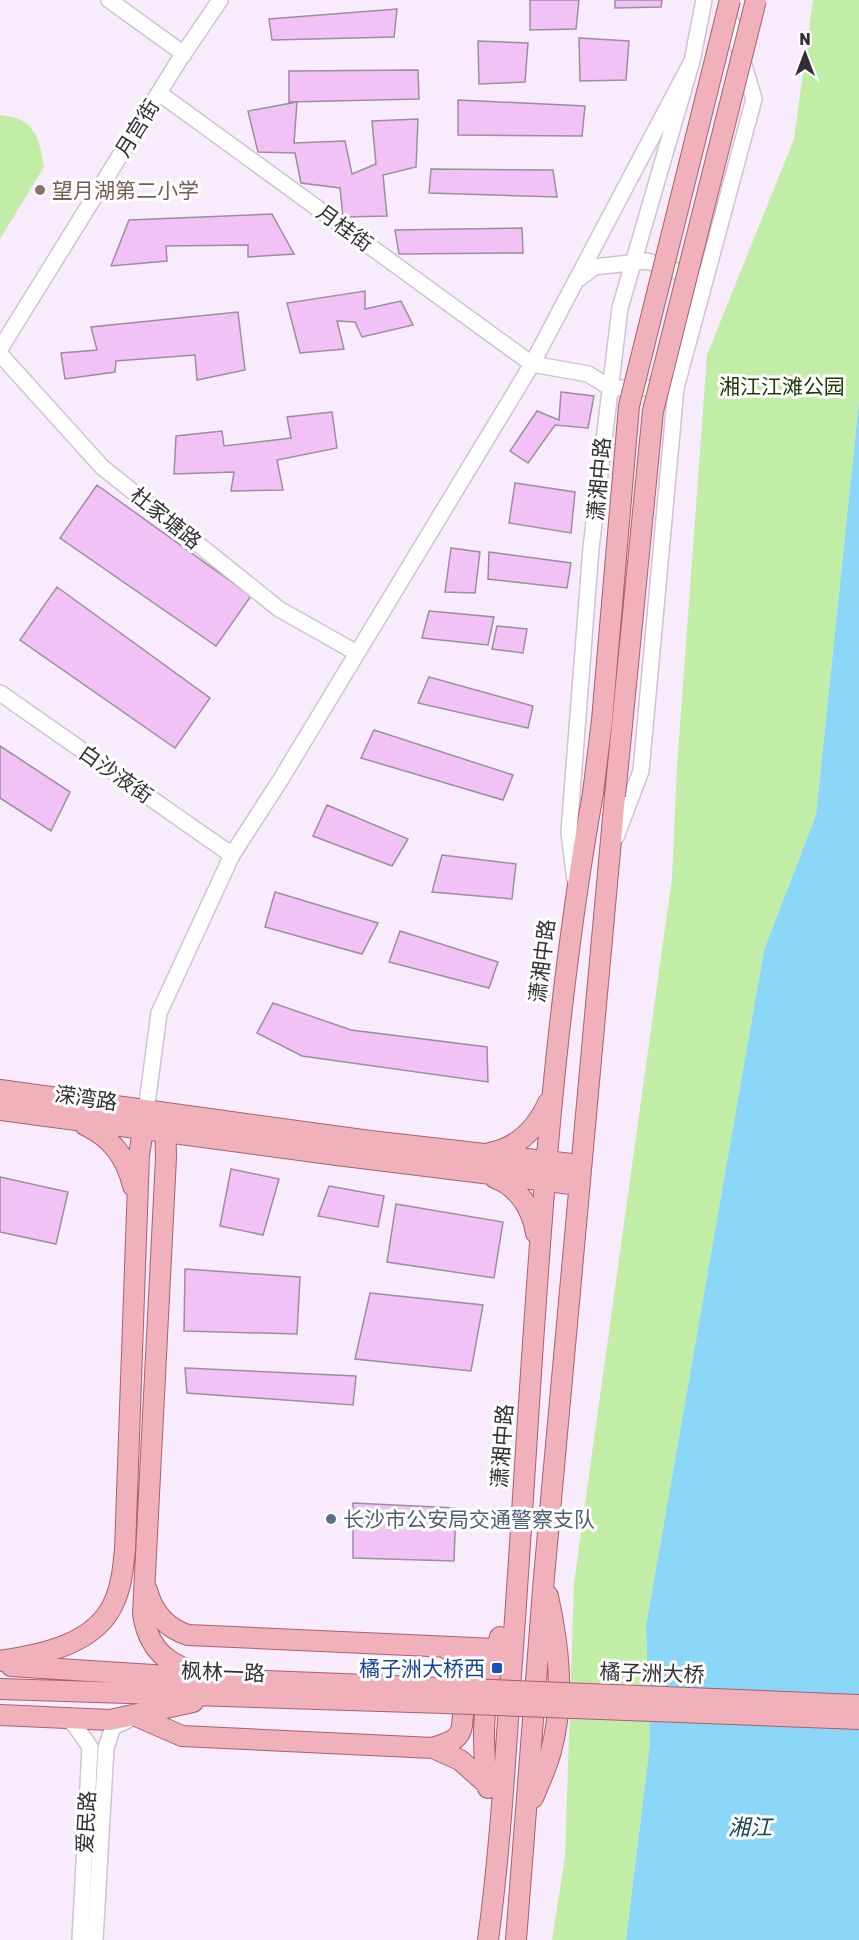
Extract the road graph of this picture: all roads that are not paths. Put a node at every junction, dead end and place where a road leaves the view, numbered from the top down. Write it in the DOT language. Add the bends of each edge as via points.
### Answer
graph roads {
  1 [pos="109,0"];
  2 [pos="220,0"];
  3 [pos="704,0"];
  4 [pos="724,0"];
  5 [pos="730,0"];
  6 [pos="756,0"];
  7 [pos="184,54"];
  8 [pos="692,61"];
  9 [pos="159,93"];
  10 [pos="633,263"];
  11 [pos="705,281"];
  12 [pos="575,282"];
  13 [pos="0,349"];
  14 [pos="0,354"];
  15 [pos="532,363"];
  16 [pos="676,387"];
  17 [pos="610,388"];
  18 [pos="357,653"];
  19 [pos="0,693"];
  20 [pos="609,853"];
  21 [pos="232,855"];
  22 [pos="576,887"];
  23 [pos="553,1086"];
  24 [pos="0,1090"];
  25 [pos="0,1110"];
  26 [pos="62,1119"];
  27 [pos="155,1122"];
  28 [pos="217,1139"];
  29 [pos="475,1163"];
  30 [pos="580,1165"];
  31 [pos="546,1171"];
  32 [pos="164,1185"];
  33 [pos="579,1185"];
  34 [pos="138,1203"];
  35 [pos="539,1249"];
  36 [pos="144,1580"];
  37 [pos="518,1583"];
  38 [pos="444,1647"];
  39 [pos="496,1649"];
  40 [pos="0,1660"];
  41 [pos="0,1665"];
  42 [pos="217,1688"];
  43 [pos="0,1689"];
  44 [pos="443,1696"];
  45 [pos="859,1705"];
  46 [pos="0,1714"];
  47 [pos="136,1716"];
  48 [pos="60,1717"];
  49 [pos="859,1719"];
  50 [pos="433,1748"];
  51 [pos="488,1785"];
  52 [pos="499,1838"];
  53 [pos="80,1940"];
  54 [pos="95,1940"];
  55 [pos="488,1940"];
  56 [pos="516,1940"];
  1 -- 7 [label="street"];
  2 -- 7 [label="street, 月宫街"];
  3 -- 8 [label="street"];
  4 -- 11 [label="street" via="754,99"];
  5 -- 22 [label="main road, 潇湘中路, bridge" via="629,406 602,720"];
  6 -- 20 [label="main road, bridge" via="653,411"];
  7 -- 9 [label="street, 月宫街"];
  8 -- 10 [label="street"];
  8 -- 12 [label="street"];
  9 -- 13 [label="street, 月宫街"];
  9 -- 15 [label="street, 月桂街"];
  10 -- 11 [label="street" via="648,261"];
  10 -- 12 [label="street" via="594,267"];
  10 -- 17 [label="street" via="620,308"];
  11 -- 16 [label="street"];
  12 -- 15 [label="street"];
  14 -- 18 [label="street, 杜家塘路" via="102,467 279,609"];
  15 -- 17 [label="street" via="588,374"];
  15 -- 18 [label="street"];
  16 -- 17 [label="street"];
  16 -- 20 [label="street" via="641,771"];
  17 -- 22 [label="street" via="591,548 569,832"];
  18 -- 21 [label="street"];
  19 -- 21 [label="street, 白沙液街"];
  20 -- 30 [label="main road"];
  21 -- 27 [label="street" via="159,1013"];
  22 -- 23 [label="main road, 潇湘中路"];
  23 -- 29 [label="main road" via="542,1118 530,1132"];
  23 -- 31 [label="main road, 潇湘中路"];
  24 -- 27 [label="main road"];
  25 -- 26 [label="main road, 溁湾路"];
  26 -- 27 [label="main road, 溁湾路"];
  26 -- 34 [label="main road" via="92,1129 118,1149"];
  27 -- 28 [label="main road"];
  27 -- 29 [label="main road"];
  27 -- 32 [label="main road"];
  27 -- 34 [label="main road"];
  28 -- 29 [label="main road"];
  28 -- 32 [label="main road" via="178,1149 171,1157"];
  29 -- 31 [label="main road"];
  29 -- 35 [label="main road" via="517,1191 535,1221"];
  30 -- 31 [label="main road"];
  30 -- 33 [label="main road"];
  31 -- 33 [label="main road"];
  31 -- 35 [label="main road, 潇湘中路"];
  32 -- 36 [label="main road"];
  33 -- 56 [label="main road" via="530,1735"];
  34 -- 40 [label="main road" via="122,1582 105,1617 74,1642"];
  35 -- 37 [label="main road, 潇湘中路"];
  36 -- 38 [label="main road" via="157,1615 176,1631 188,1635"];
  36 -- 42 [label="main road" via="142,1614 154,1648 175,1665"];
  37 -- 39 [label="main road"];
  37 -- 52 [label="main road, 潇湘中路"];
  38 -- 39 [label="main road"];
  38 -- 50 [label="main road" via="463,1660 467,1671 462,1726 456,1740"];
  39 -- 51 [label="main road" via="485,1719"];
  41 -- 42 [label="main road, 枫林一路"];
  42 -- 43 [label="main road, 枫林一路"];
  42 -- 44 [label="main road, 枫林一路"];
  42 -- 47 [label="main road"];
  44 -- 45 [label="main road, 橘子洲大桥, bridge"];
  44 -- 49 [label="main road, 橘子洲大桥, bridge"];
  46 -- 48 [label="main road"];
  47 -- 48 [label="main road" via="110,1720"];
  47 -- 50 [label="main road" via="182,1736"];
  47 -- 54 [label="street" via="113,1727 108,1740"];
  48 -- 53 [label="street, 爱民路" via="74,1724 90,1747"];
  50 -- 51 [label="main road" via="460,1760"];
  51 -- 52 [label="main road"];
  52 -- 55 [label="main road, 潇湘中路"];
}
